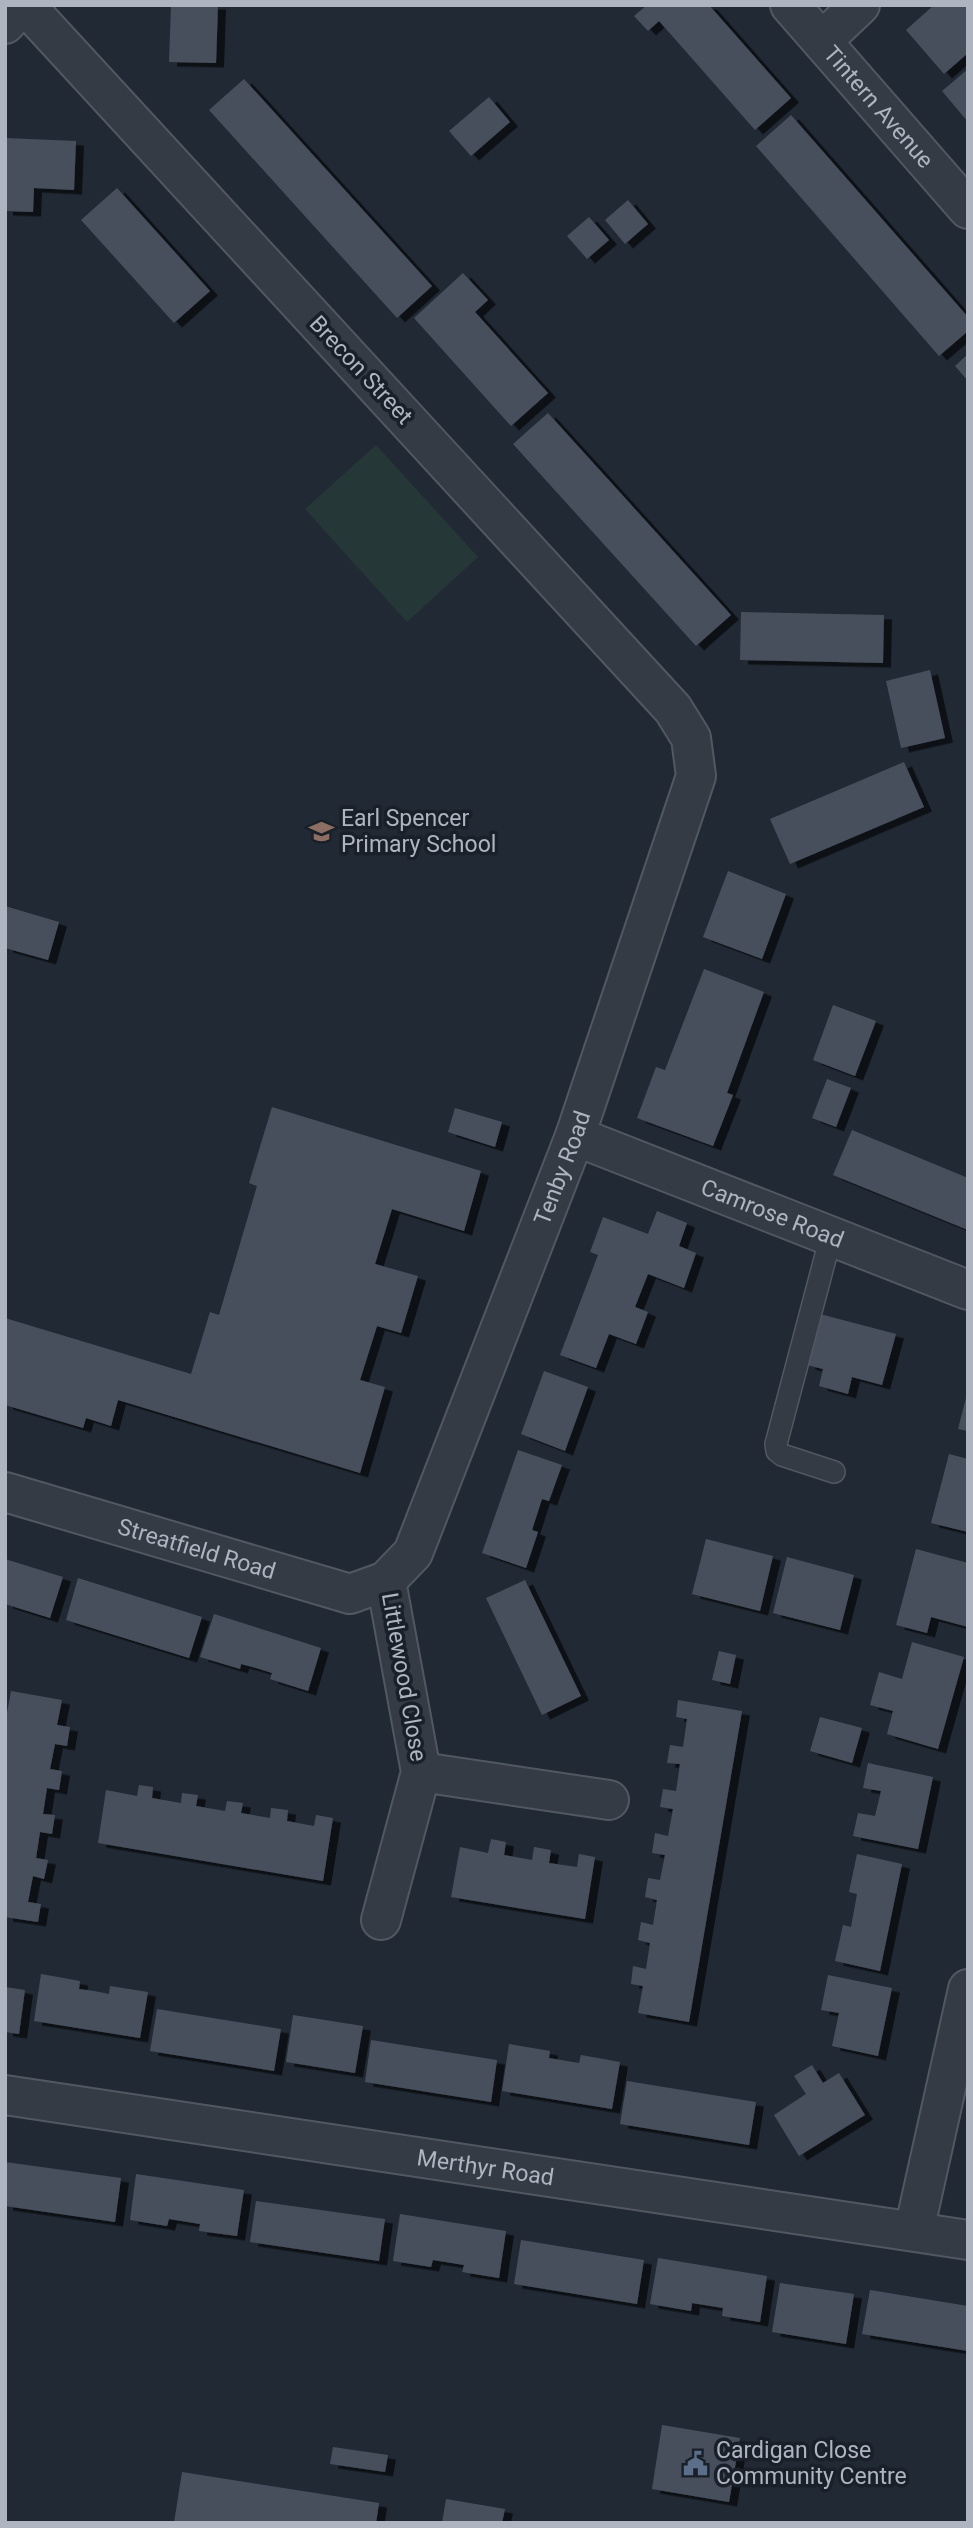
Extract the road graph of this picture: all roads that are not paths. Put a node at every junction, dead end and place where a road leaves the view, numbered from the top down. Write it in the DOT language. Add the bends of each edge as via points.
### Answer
graph roads {
  1 [pos="24,5"];
  2 [pos="790,5"];
  3 [pos="860,5"];
  4 [pos="5,24"];
  5 [pos="822,41"];
  6 [pos="968,209"];
  7 [pos="691,738"];
  8 [pos="575,1136"];
  9 [pos="831,1236"];
  10 [pos="968,1290"];
  11 [pos="834,1472"];
  12 [pos="5,1492"];
  13 [pos="386,1581"];
  14 [pos="421,1772"];
  15 [pos="609,1800"];
  16 [pos="381,1920"];
  17 [pos="968,1989"];
  18 [pos="5,2095"];
  19 [pos="914,2231"];
  20 [pos="968,2240"];
  1 -- 4 [label="street"];
  1 -- 7 [label="street, Brecon Street" via="673,709"];
  2 -- 5 [label="street, Tintern Avenue"];
  3 -- 5 [label="street"];
  5 -- 6 [label="street, Tintern Avenue"];
  7 -- 8 [label="street, Tenby Road" via="696,776"];
  8 -- 9 [label="street, Camrose Road"];
  8 -- 13 [label="street, Tenby Road" via="413,1553"];
  9 -- 10 [label="street, Camrose Road"];
  9 -- 11 [label="lane" via="776,1444 782,1455"];
  12 -- 13 [label="street, Streatfield Road" via="350,1594"];
  13 -- 14 [label="street, Littlewood Close"];
  14 -- 15 [label="street, Littlewood Close"];
  14 -- 16 [label="street, Littlewood Close"];
  17 -- 19 [label="street"];
  18 -- 19 [label="street, Merthyr Road"];
  19 -- 20 [label="street, Merthyr Road"];
}
